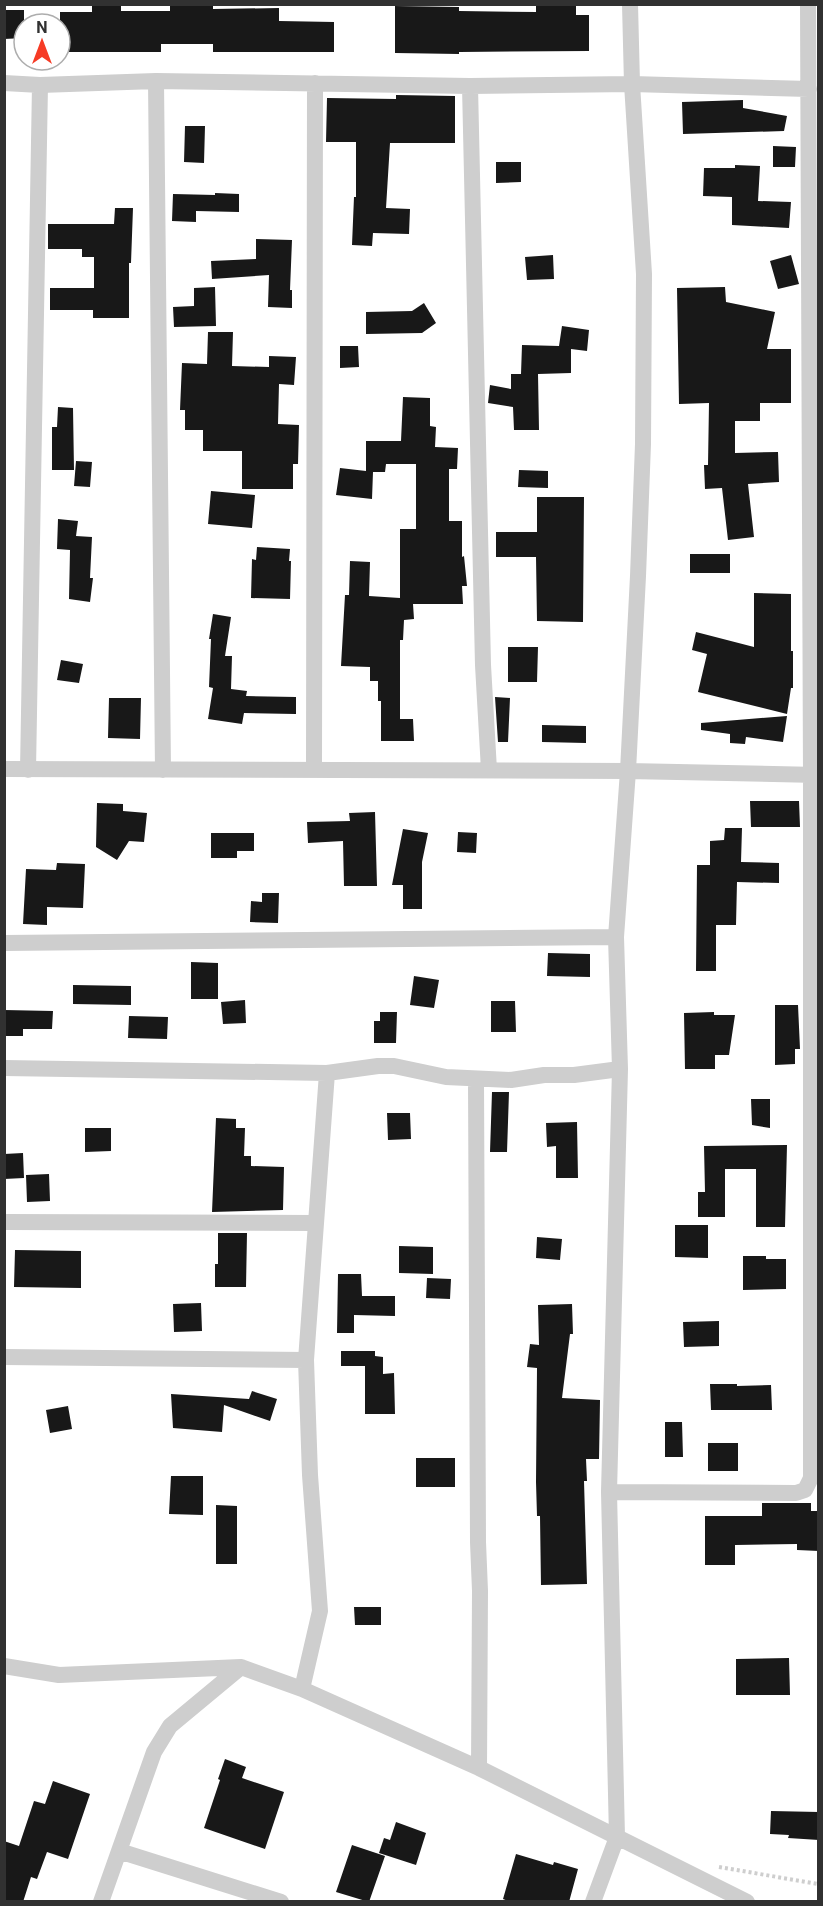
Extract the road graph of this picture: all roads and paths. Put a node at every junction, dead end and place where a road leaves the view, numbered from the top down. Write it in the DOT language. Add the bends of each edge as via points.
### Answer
graph roads {
  1 [pos="630,4"];
  2 [pos="808,4"];
  3 [pos="156,81"];
  4 [pos="4,83"];
  5 [pos="315,83"];
  6 [pos="632,84"];
  7 [pos="40,85"];
  8 [pos="470,86"];
  9 [pos="809,89"];
  10 [pos="4,769"];
  11 [pos="28,770"];
  12 [pos="163,770"];
  13 [pos="314,770"];
  14 [pos="489,770"];
  15 [pos="628,771"];
  16 [pos="815,775"];
  17 [pos="616,937"];
  18 [pos="4,943"];
  19 [pos="4,1068"];
  20 [pos="620,1070"];
  21 [pos="327,1073"];
  22 [pos="476,1080"];
  23 [pos="4,1222"];
  24 [pos="315,1222"];
  25 [pos="4,1357"];
  26 [pos="306,1360"];
  27 [pos="609,1492"];
  28 [pos="4,1666"];
  29 [pos="241,1667"];
  30 [pos="302,1689"];
  31 [pos="478,1768"];
  32 [pos="616,1837"];
  33 [pos="119,1851"];
  34 [pos="712,1865"];
  35 [pos="819,1884"];
  36 [pos="101,1902"];
  37 [pos="281,1902"];
  38 [pos="593,1902"];
  39 [pos="747,1902"];
  1 -- 6 [label="street"];
  2 -- 9 [label="street"];
  3 -- 5 [label="street"];
  3 -- 7 [label="street"];
  3 -- 12 [label="street"];
  4 -- 7 [label="street"];
  5 -- 8 [label="street"];
  5 -- 13 [label="street"];
  6 -- 8 [label="street"];
  6 -- 9 [label="street"];
  6 -- 15 [label="street" via="644,274 643,444"];
  7 -- 11 [label="street"];
  8 -- 14 [label="street" via="483,665"];
  9 -- 16 [label="street"];
  10 -- 11 [label="street"];
  11 -- 12 [label="street"];
  12 -- 13 [label="street"];
  13 -- 14 [label="street"];
  14 -- 15 [label="street"];
  15 -- 16 [label="street"];
  15 -- 17 [label="street"];
  16 -- 27 [label="street" via="809,1485 795,1493"];
  17 -- 18 [label="street"];
  17 -- 20 [label="street"];
  19 -- 21 [label="street"];
  20 -- 22 [label="street"];
  20 -- 27 [label="street"];
  21 -- 22 [label="street" via="394,1066"];
  21 -- 24 [label="street"];
  22 -- 31 [label="street"];
  23 -- 24 [label="street"];
  24 -- 26 [label="street"];
  25 -- 26 [label="street"];
  26 -- 30 [label="street" via="320,1611"];
  27 -- 32 [label="street"];
  28 -- 29 [label="street" via="59,1675"];
  29 -- 30 [label="street"];
  29 -- 33 [label="street" via="170,1726 154,1752"];
  30 -- 31 [label="street"];
  31 -- 32 [label="street"];
  32 -- 38 [label="street"];
  32 -- 39 [label="street"];
  33 -- 36 [label="street"];
  33 -- 37 [label="street"];
  34 -- 35 [label="path"];
}
